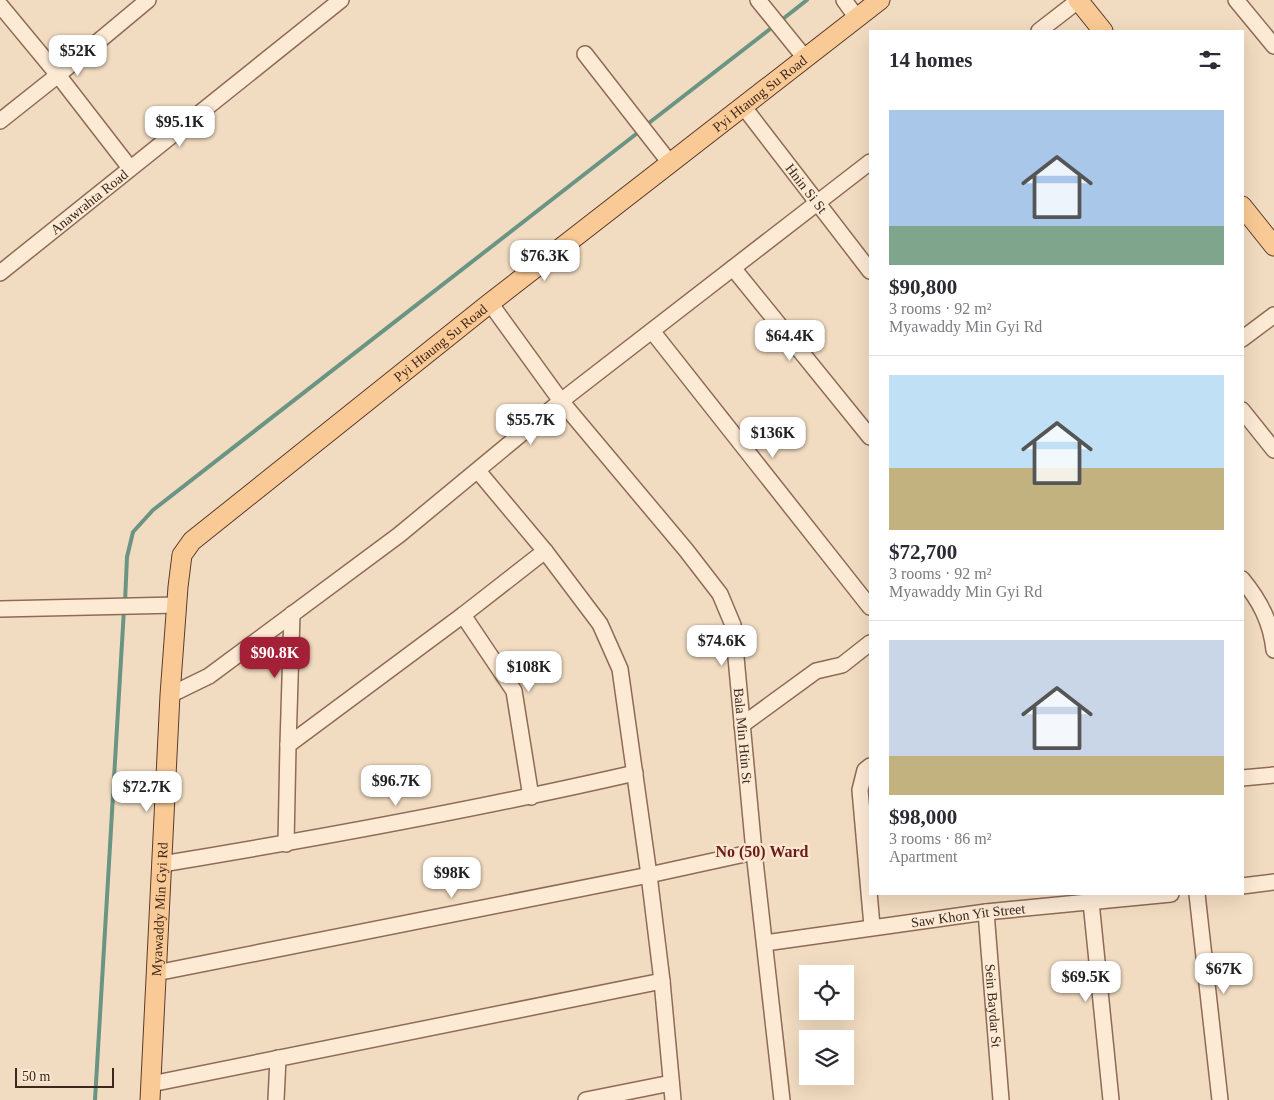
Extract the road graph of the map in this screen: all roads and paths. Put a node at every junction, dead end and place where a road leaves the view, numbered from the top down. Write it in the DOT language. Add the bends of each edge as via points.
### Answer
graph roads {
  1 [pos="148,0"];
  2 [pos="341,0"];
  3 [pos="758,0"];
  4 [pos="844,0"];
  5 [pos="880,0"];
  6 [pos="1079,0"];
  7 [pos="1238,1"];
  8 [pos="0,5"];
  9 [pos="857,18"];
  10 [pos="1040,30"];
  11 [pos="1102,30"];
  12 [pos="1274,46"];
  13 [pos="585,54"];
  14 [pos="805,58"];
  15 [pos="58,75"];
  16 [pos="743,106"];
  17 [pos="0,120"];
  18 [pos="670,163"];
  19 [pos="869,163"];
  20 [pos="130,168"];
  21 [pos="817,203"];
  22 [pos="1244,208"];
  23 [pos="1274,246"];
  24 [pos="733,268"];
  25 [pos="869,270"];
  26 [pos="0,273"];
  27 [pos="490,303"];
  28 [pos="1274,315"];
  29 [pos="652,331"];
  30 [pos="1244,338"];
  31 [pos="561,401"];
  32 [pos="1244,412"];
  33 [pos="869,436"];
  34 [pos="1274,450"];
  35 [pos="478,471"];
  36 [pos="192,541"];
  37 [pos="545,551"];
  38 [pos="1244,582"];
  39 [pos="177,605"];
  40 [pos="869,606"];
  41 [pos="0,609"];
  42 [pos="292,614"];
  43 [pos="463,616"];
  44 [pos="869,644"];
  45 [pos="1274,650"];
  46 [pos="170,695"];
  47 [pos="742,724"];
  48 [pos="288,745"];
  49 [pos="869,767"];
  50 [pos="635,773"];
  51 [pos="1274,775"];
  52 [pos="1244,778"];
  53 [pos="531,797"];
  54 [pos="866,816"];
  55 [pos="286,844"];
  56 [pos="754,852"];
  57 [pos="162,864"];
  58 [pos="869,871"];
  59 [pos="649,875"];
  60 [pos="1274,882"];
  61 [pos="1244,886"];
  62 [pos="870,895"];
  63 [pos="1161,895"];
  64 [pos="1197,895"];
  65 [pos="1091,902"];
  66 [pos="986,912"];
  67 [pos="872,926"];
  68 [pos="765,943"];
  69 [pos="156,973"];
  70 [pos="662,981"];
  71 [pos="278,1058"];
  72 [pos="671,1083"];
  73 [pos="151,1092"];
  74 [pos="276,1100"];
  75 [pos="586,1100"];
  76 [pos="673,1100"];
  77 [pos="782,1100"];
  78 [pos="1001,1100"];
  79 [pos="1111,1100"];
  80 [pos="1220,1100"];
  1 -- 15 [label="street"];
  2 -- 20 [label="street, Anawrahta Road"];
  3 -- 14 [label="street"];
  4 -- 9 [label="street"];
  5 -- 9 [label="main road, Pyi Htaung Su Road"];
  6 -- 10 [label="street"];
  6 -- 11 [label="main road"];
  7 -- 12 [label="street"];
  8 -- 15 [label="street"];
  9 -- 14 [label="main road, Pyi Htaung Su Road"];
  13 -- 18 [label="street"];
  14 -- 16 [label="main road, Pyi Htaung Su Road"];
  15 -- 17 [label="street"];
  15 -- 20 [label="street"];
  16 -- 18 [label="main road, Pyi Htaung Su Road"];
  16 -- 21 [label="street, Hnin Si St"];
  18 -- 27 [label="main road, Pyi Htaung Su Road"];
  19 -- 21 [label="street"];
  20 -- 26 [label="street, Anawrahta Road"];
  21 -- 24 [label="street"];
  21 -- 25 [label="street, Hnin Si St"];
  22 -- 23 [label="main road"];
  24 -- 29 [label="street"];
  24 -- 33 [label="street"];
  27 -- 31 [label="street, Bala Min Htin St"];
  27 -- 36 [label="main road, Pyi Htaung Su Road"];
  28 -- 30 [label="street"];
  29 -- 31 [label="street"];
  29 -- 40 [label="street"];
  31 -- 35 [label="street"];
  31 -- 47 [label="street, Bala Min Htin St" via="720,594 733,625"];
  32 -- 34 [label="street"];
  35 -- 37 [label="street"];
  35 -- 42 [label="street" via="399,535"];
  36 -- 39 [label="main road, Myawaddy Min Gyi Rd" via="182,555"];
  37 -- 43 [label="street"];
  37 -- 50 [label="street" via="600,624 620,669"];
  38 -- 45 [label="street" via="1264,611 1272,632"];
  39 -- 41 [label="street"];
  39 -- 46 [label="main road, Myawaddy Min Gyi Rd"];
  42 -- 46 [label="street" via="209,676"];
  42 -- 48 [label="street"];
  43 -- 48 [label="street"];
  43 -- 53 [label="street" via="514,691"];
  44 -- 47 [label="street" via="842,665 816,671"];
  46 -- 57 [label="main road, Myawaddy Min Gyi Rd"];
  47 -- 56 [label="street, Bala Min Htin St"];
  48 -- 55 [label="street"];
  49 -- 54 [label="street" via="864,770 860,790"];
  50 -- 53 [label="street"];
  50 -- 59 [label="street"];
  51 -- 52 [label="street"];
  53 -- 55 [label="street"];
  54 -- 58 [label="street"];
  55 -- 57 [label="street"];
  56 -- 59 [label="street"];
  56 -- 68 [label="street, Bala Min Htin St"];
  57 -- 69 [label="main road, Myawaddy Min Gyi Rd"];
  59 -- 69 [label="street"];
  59 -- 70 [label="street"];
  60 -- 61 [label="street"];
  62 -- 67 [label="street"];
  63 -- 65 [label="street, Saw Khon Yit Street"];
  64 -- 80 [label="street"];
  65 -- 66 [label="street, Saw Khon Yit Street"];
  65 -- 79 [label="street"];
  66 -- 67 [label="street, Saw Khon Yit Street"];
  66 -- 78 [label="street, Sein Baydar St"];
  67 -- 68 [label="street, Saw Khon Yit Street"];
  68 -- 77 [label="street, Bala Min Htin St"];
  69 -- 73 [label="main road, Myawaddy Min Gyi Rd"];
  70 -- 71 [label="street"];
  70 -- 72 [label="street"];
  71 -- 73 [label="street"];
  71 -- 74 [label="street"];
  72 -- 75 [label="street"];
  72 -- 76 [label="street"];
}
